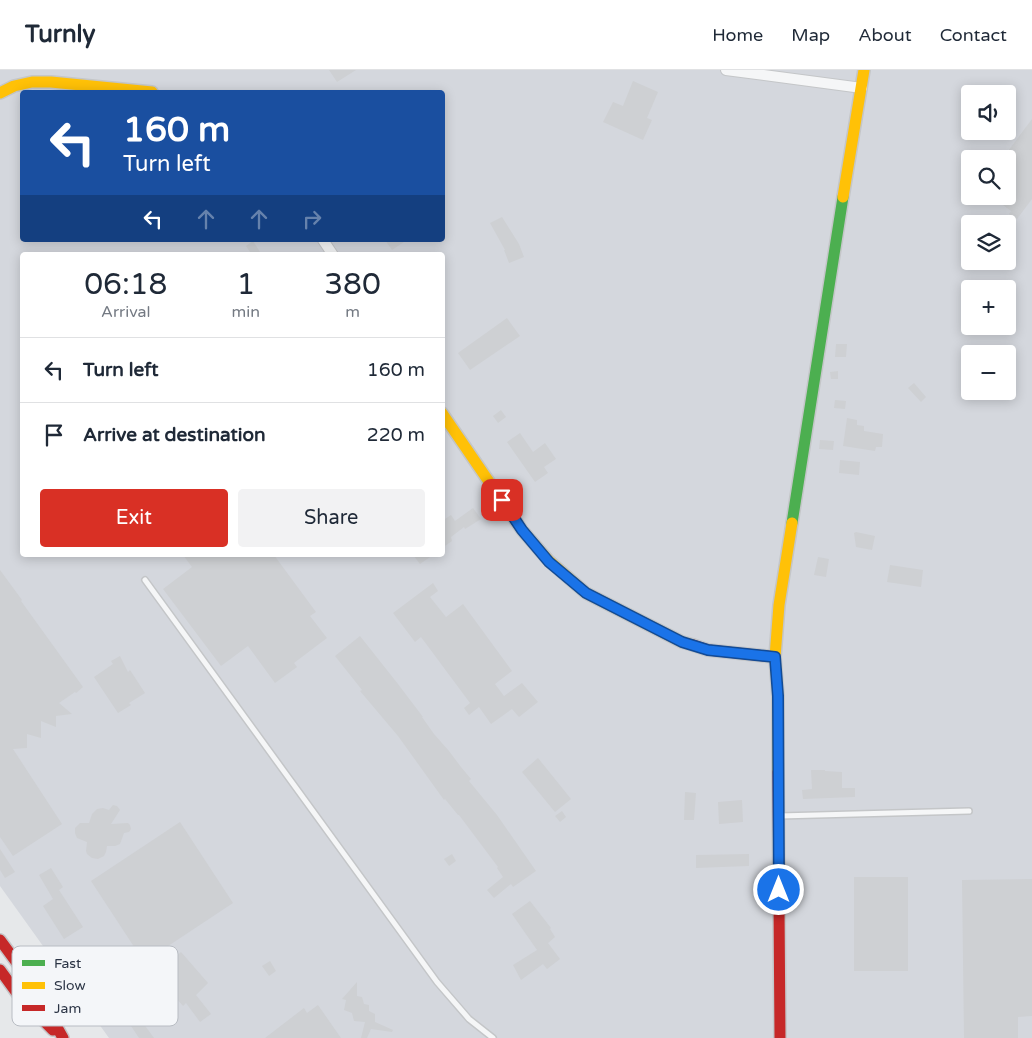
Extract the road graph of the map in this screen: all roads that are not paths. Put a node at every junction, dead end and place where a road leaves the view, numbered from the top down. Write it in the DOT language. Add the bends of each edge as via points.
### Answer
graph roads {
  1 [pos="726,70"];
  2 [pos="864,70"];
  3 [pos="862,88"];
  4 [pos="136,90"];
  5 [pos="0,92"];
  6 [pos="445,418"];
  7 [pos="145,580"];
  8 [pos="775,657"];
  9 [pos="969,811"];
  10 [pos="778,816"];
  11 [pos="0,940"];
  12 [pos="12,956"];
  13 [pos="0,970"];
  14 [pos="12,986"];
  15 [pos="50,1026"];
  16 [pos="56,1026"];
  17 [pos="62,1038"];
  18 [pos="493,1038"];
  19 [pos="780,1038"];
  1 -- 3 [label="street"];
  2 -- 3 [label="street"];
  3 -- 8 [label="street" via="779,605"];
  4 -- 5 [label="street" via="32,82"];
  6 -- 8 [label="street" via="522,530 549,562 586,593 682,642 708,650"];
  7 -- 18 [label="lane" via="437,982 468,1019"];
  8 -- 10 [label="street"];
  9 -- 10 [label="lane"];
  10 -- 19 [label="street"];
  11 -- 12 [label="street"];
  13 -- 14 [label="street"];
  15 -- 17 [label="street"];
  16 -- 17 [label="street"];
}
